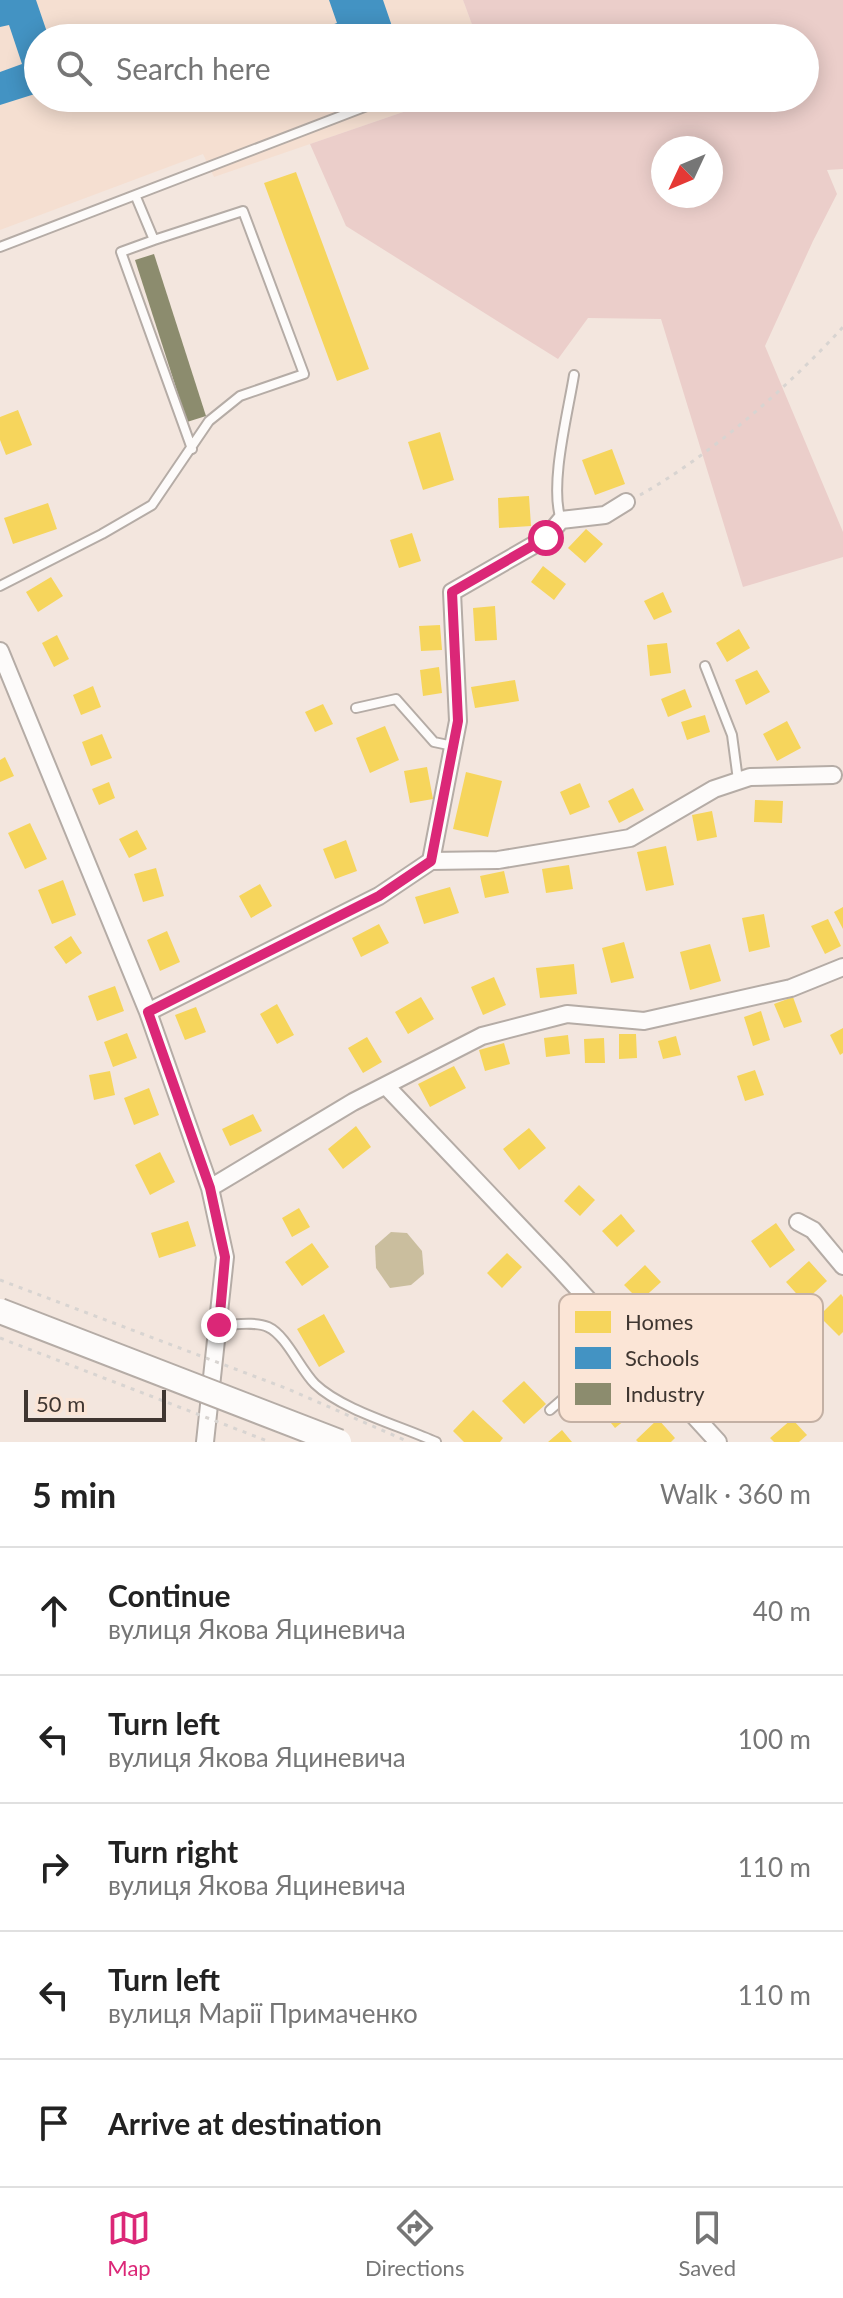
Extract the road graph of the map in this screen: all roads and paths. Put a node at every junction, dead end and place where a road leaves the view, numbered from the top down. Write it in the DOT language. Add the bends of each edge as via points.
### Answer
graph roads {
  1 [pos="352,112"];
  2 [pos="136,197"];
  3 [pos="154,240"];
  4 [pos="0,247"];
  5 [pos="843,327"];
  6 [pos="574,375"];
  7 [pos="192,449"];
  8 [pos="626,502"];
  9 [pos="561,520"];
  10 [pos="0,586"];
  11 [pos="0,651"];
  12 [pos="705,666"];
  13 [pos="356,708"];
  14 [pos="454,746"];
  15 [pos="833,775"];
  16 [pos="738,781"];
  17 [pos="431,861"];
  18 [pos="843,967"];
  19 [pos="148,1012"];
  20 [pos="386,1086"];
  21 [pos="210,1188"];
  22 [pos="798,1222"];
  23 [pos="843,1266"];
  24 [pos="0,1280"];
  25 [pos="583,1294"];
  26 [pos="0,1311"];
  27 [pos="219,1325"];
  28 [pos="0,1338"];
  29 [pos="559,1402"];
  30 [pos="550,1410"];
  31 [pos="700,1422"];
  32 [pos="205,1442"];
  33 [pos="270,1442"];
  34 [pos="339,1442"];
  35 [pos="409,1442"];
  36 [pos="436,1442"];
  37 [pos="718,1442"];
  1 -- 2 [label="lane"];
  2 -- 3 [label="lane"];
  2 -- 4 [label="lane"];
  3 -- 7 [label="lane" via="121,252"];
  3 -- 7 [label="lane" via="243,211 304,374 240,396 209,421"];
  5 -- 8 [label="path" via="765,402 677,474"];
  6 -- 9 [label="lane" via="559,472"];
  7 -- 10 [label="lane" via="152,505"];
  8 -- 9 [label="street" via="605,515"];
  9 -- 14 [label="street" via="546,538 452,592 458,721"];
  11 -- 19 [label="street"];
  12 -- 16 [label="lane" via="732,735"];
  13 -- 14 [label="lane" via="396,699 434,742"];
  14 -- 17 [label="street"];
  15 -- 16 [label="street"];
  16 -- 17 [label="street" via="714,789 630,838 498,860"];
  17 -- 19 [label="street" via="379,896"];
  18 -- 20 [label="street" via="791,988 644,1021 567,1014 482,1036"];
  19 -- 21 [label="street"];
  20 -- 21 [label="street"];
  20 -- 25 [label="street"];
  21 -- 27 [label="street" via="225,1257"];
  22 -- 23 [label="street" via="813,1230"];
  24 -- 35 [label="path, bridge" via="288,1389"];
  26 -- 34 [label="main road, bridge"];
  27 -- 32 [label="street"];
  27 -- 36 [label="lane" via="268,1327 328,1393"];
  28 -- 33 [label="path, bridge"];
  29 -- 30 [label="lane"];
  31 -- 37 [label="street"];
}
